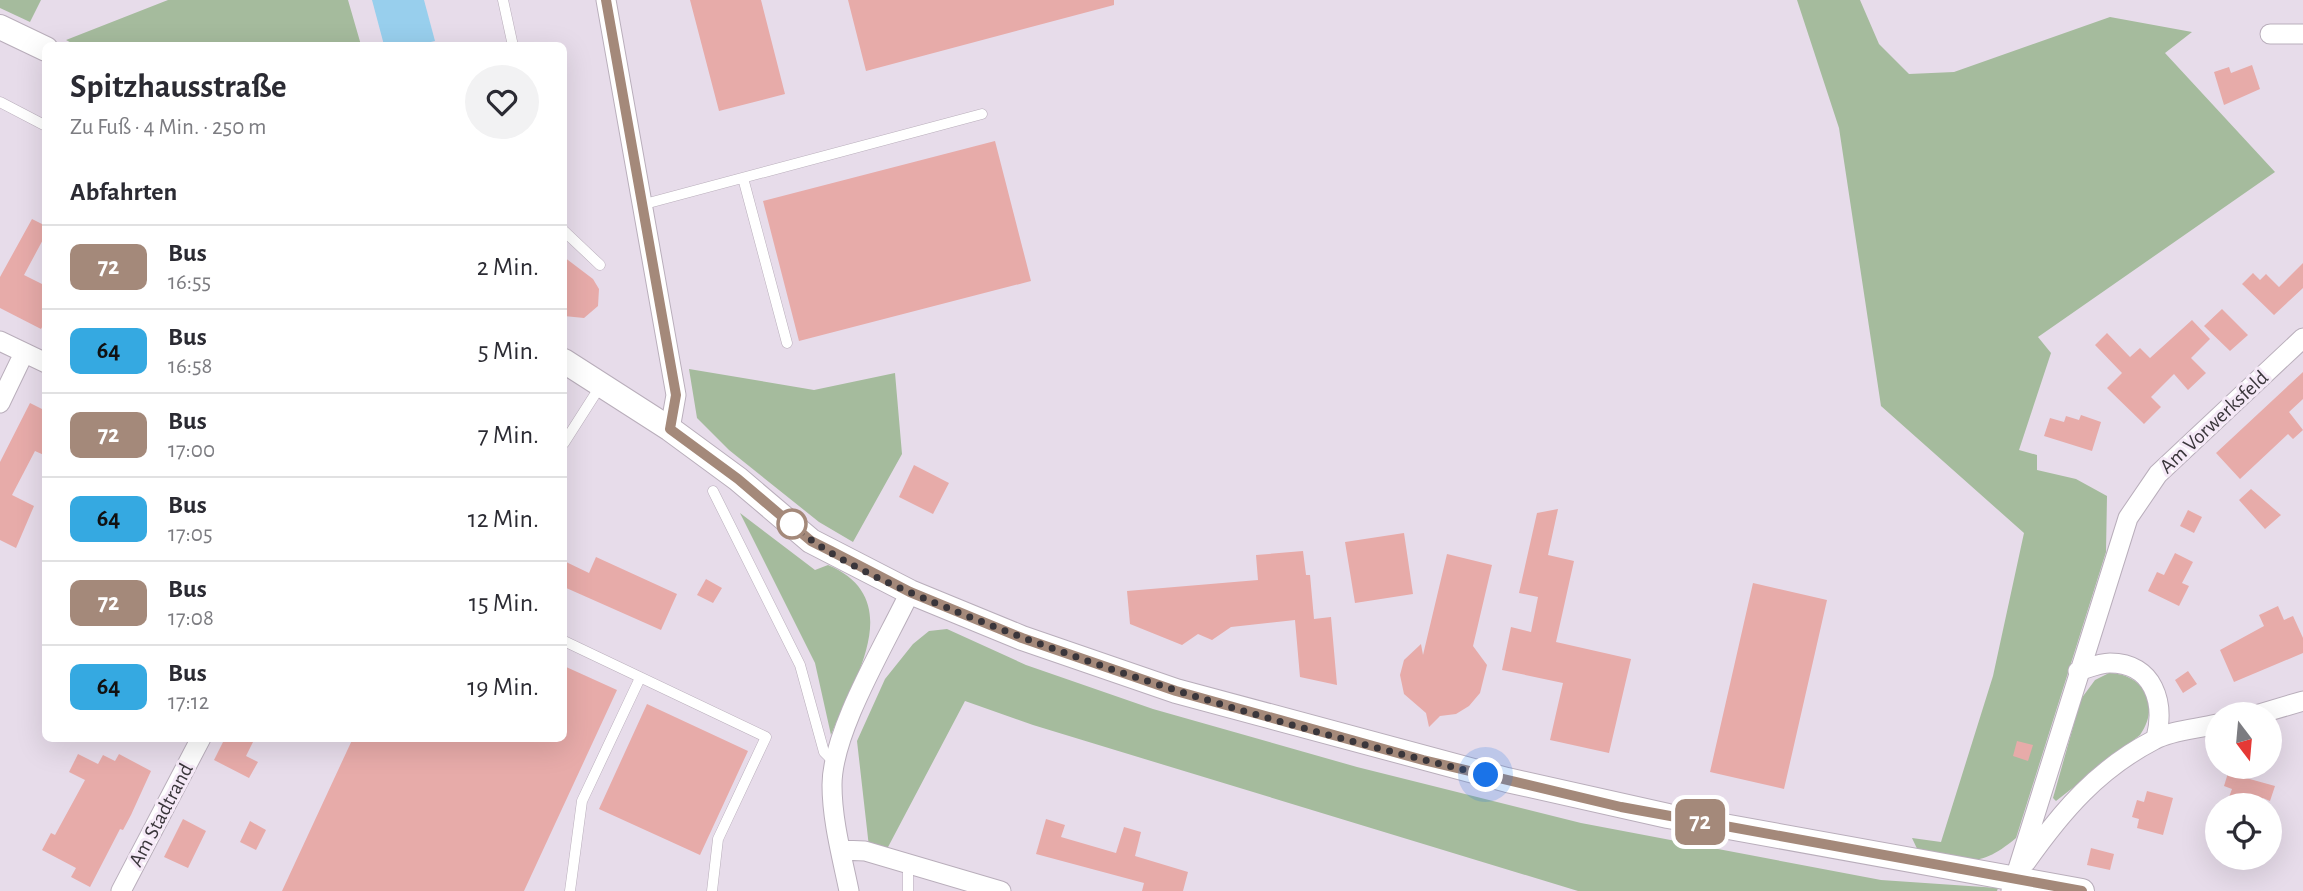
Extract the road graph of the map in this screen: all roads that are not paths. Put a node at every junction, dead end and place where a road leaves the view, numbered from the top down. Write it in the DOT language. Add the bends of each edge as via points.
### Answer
graph roads {
  1 [pos="503,0"];
  2 [pos="606,0"];
  3 [pos="0,27"];
  4 [pos="2270,34"];
  5 [pos="2303,34"];
  6 [pos="512,42"];
  7 [pos="42,47"];
  8 [pos="0,102"];
  9 [pos="982,114"];
  10 [pos="42,124"];
  11 [pos="743,178"];
  12 [pos="641,205"];
  13 [pos="567,234"];
  14 [pos="600,265"];
  15 [pos="2303,338"];
  16 [pos="0,341"];
  17 [pos="787,343"];
  18 [pos="24,353"];
  19 [pos="42,361"];
  20 [pos="567,363"];
  21 [pos="601,385"];
  22 [pos="0,403"];
  23 [pos="670,429"];
  24 [pos="567,438"];
  25 [pos="713,491"];
  26 [pos="910,592"];
  27 [pos="567,642"];
  28 [pos="2078,671"];
  29 [pos="640,678"];
  30 [pos="2303,701"];
  31 [pos="2282,707"];
  32 [pos="2205,727"];
  33 [pos="2156,738"];
  34 [pos="199,742"];
  35 [pos="834,762"];
  36 [pos="841,850"];
  37 [pos="908,864"];
  38 [pos="2013,884"];
  39 [pos="121,891"];
  40 [pos="570,891"];
  41 [pos="712,891"];
  42 [pos="849,891"];
  43 [pos="908,891"];
  44 [pos="1001,891"];
  45 [pos="2082,891"];
  1 -- 6 [label="lane"];
  2 -- 12 [label="street"];
  3 -- 7 [label="street"];
  4 -- 5 [label="street"];
  8 -- 10 [label="lane"];
  9 -- 11 [label="lane"];
  11 -- 12 [label="lane"];
  11 -- 17 [label="lane"];
  12 -- 23 [label="street" via="676,395"];
  13 -- 14 [label="lane"];
  15 -- 28 [label="street, Am Vorwerksfeld" via="2158,474 2128,518"];
  16 -- 18 [label="street"];
  18 -- 19 [label="street"];
  18 -- 22 [label="street"];
  20 -- 21 [label="street"];
  21 -- 23 [label="street"];
  21 -- 24 [label="lane"];
  23 -- 26 [label="street" via="811,541"];
  25 -- 35 [label="lane" via="800,664 824,752"];
  26 -- 35 [label="street" via="847,724"];
  26 -- 38 [label="street" via="1022,638 1176,691 1423,760 1668,816"];
  27 -- 29 [label="lane"];
  28 -- 33 [label="street" via="2108,663 2131,665 2149,678 2159,698"];
  28 -- 38 [label="street, Am Vorwerksfeld"];
  29 -- 40 [label="lane" via="582,801"];
  29 -- 41 [label="lane" via="766,737 718,839"];
  30 -- 31 [label="street"];
  32 -- 33 [label="street"];
  33 -- 38 [label="street" via="2105,772 2060,813"];
  34 -- 39 [label="street, Am Stadtrand"];
  35 -- 36 [label="street" via="832,786"];
  36 -- 37 [label="street" via="865,851"];
  36 -- 42 [label="street"];
  37 -- 43 [label="lane"];
  37 -- 44 [label="street"];
  38 -- 45 [label="street"];
}
